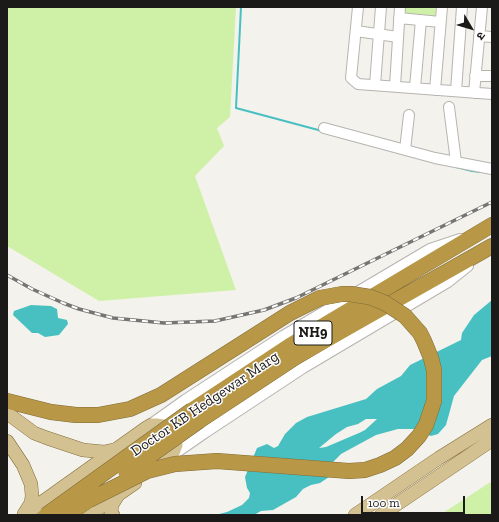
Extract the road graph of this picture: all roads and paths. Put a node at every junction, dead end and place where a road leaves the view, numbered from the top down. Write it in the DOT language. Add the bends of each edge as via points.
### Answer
graph roads {
  1 [pos="358,7"];
  2 [pos="381,7"];
  3 [pos="400,7"];
  4 [pos="442,7"];
  5 [pos="462,7"];
  6 [pos="482,7"];
  7 [pos="399,18"];
  8 [pos="420,20"];
  9 [pos="440,22"];
  10 [pos="356,31"];
  11 [pos="379,35"];
  12 [pos="479,36"];
  13 [pos="398,37"];
  14 [pos="492,37"];
  15 [pos="476,76"];
  16 [pos="492,76"];
  17 [pos="375,85"];
  18 [pos="395,86"];
  19 [pos="415,88"];
  20 [pos="435,90"];
  21 [pos="456,91"];
  22 [pos="474,93"];
  23 [pos="492,94"];
  24 [pos="449,107"];
  25 [pos="409,115"];
  26 [pos="324,128"];
  27 [pos="405,150"];
  28 [pos="456,162"];
  29 [pos="492,169"];
  30 [pos="486,229"];
  31 [pos="491,246"];
  32 [pos="7,401"];
  33 [pos="7,414"];
  34 [pos="196,416"];
  35 [pos="492,425"];
  36 [pos="146,428"];
  37 [pos="492,440"];
  38 [pos="7,441"];
  39 [pos="120,446"];
  40 [pos="104,458"];
  41 [pos="166,460"];
  42 [pos="122,491"];
  43 [pos="89,500"];
  44 [pos="43,512"];
  45 [pos="23,515"];
  46 [pos="67,515"];
  47 [pos="89,515"];
  48 [pos="113,515"];
  49 [pos="356,515"];
  50 [pos="381,515"];
  1 -- 10 [label="street"];
  2 -- 11 [label="street"];
  3 -- 7 [label="street"];
  4 -- 9 [label="street"];
  5 -- 21 [label="street"];
  6 -- 12 [label="street"];
  7 -- 8 [label="street"];
  7 -- 13 [label="street"];
  8 -- 9 [label="street"];
  8 -- 19 [label="street"];
  9 -- 20 [label="street"];
  10 -- 11 [label="street"];
  10 -- 17 [label="street" via="351,78 358,84"];
  11 -- 13 [label="street"];
  11 -- 17 [label="street"];
  12 -- 14 [label="street"];
  12 -- 15 [label="street"];
  13 -- 18 [label="street"];
  15 -- 16 [label="street"];
  15 -- 22 [label="street"];
  17 -- 18 [label="street"];
  18 -- 19 [label="street"];
  19 -- 20 [label="street"];
  20 -- 21 [label="street"];
  21 -- 22 [label="street"];
  22 -- 23 [label="street"];
  24 -- 28 [label="street"];
  25 -- 27 [label="street"];
  26 -- 27 [label="street"];
  27 -- 28 [label="street"];
  28 -- 29 [label="street"];
  30 -- 34 [label="highway, Doctor KB Hedgewar Marg / NH9, bridge" via="289,346"];
  30 -- 36 [label="street" via="430,249 283,336"];
  31 -- 34 [label="highway, Doctor KB Hedgewar Marg / NH9"];
  31 -- 41 [label="street" via="448,282 303,368"];
  32 -- 43 [label="highway, bridge" via="76,415 98,415 142,404 161,395 304,305 327,296 342,294 361,295 385,303 406,316 420,333 428,349 434,370 435,391 428,419 419,436 407,449 380,465 365,470 337,471 217,461 188,462 146,471"];
  33 -- 39 [label="main road" via="34,433 83,450 104,452"];
  34 -- 43 [label="highway, Doctor KB Hedgewar Marg, bridge"];
  34 -- 44 [label="highway, Doctor KB Hedgewar Marg, bridge"];
  35 -- 49 [label="main road"];
  36 -- 39 [label="main road"];
  36 -- 41 [label="main road" via="151,425 163,426 172,433 175,439 174,451"];
  37 -- 50 [label="main road"];
  38 -- 45 [label="main road" via="23,465 31,484 31,503"];
  39 -- 40 [label="main road"];
  40 -- 42 [label="main road"];
  40 -- 44 [label="main road"];
  41 -- 42 [label="main road"];
  42 -- 47 [label="main road"];
  42 -- 48 [label="main road" via="112,505"];
  43 -- 46 [label="highway, Doctor KB Hedgewar Marg, bridge"];
  44 -- 45 [label="main road"];
}
